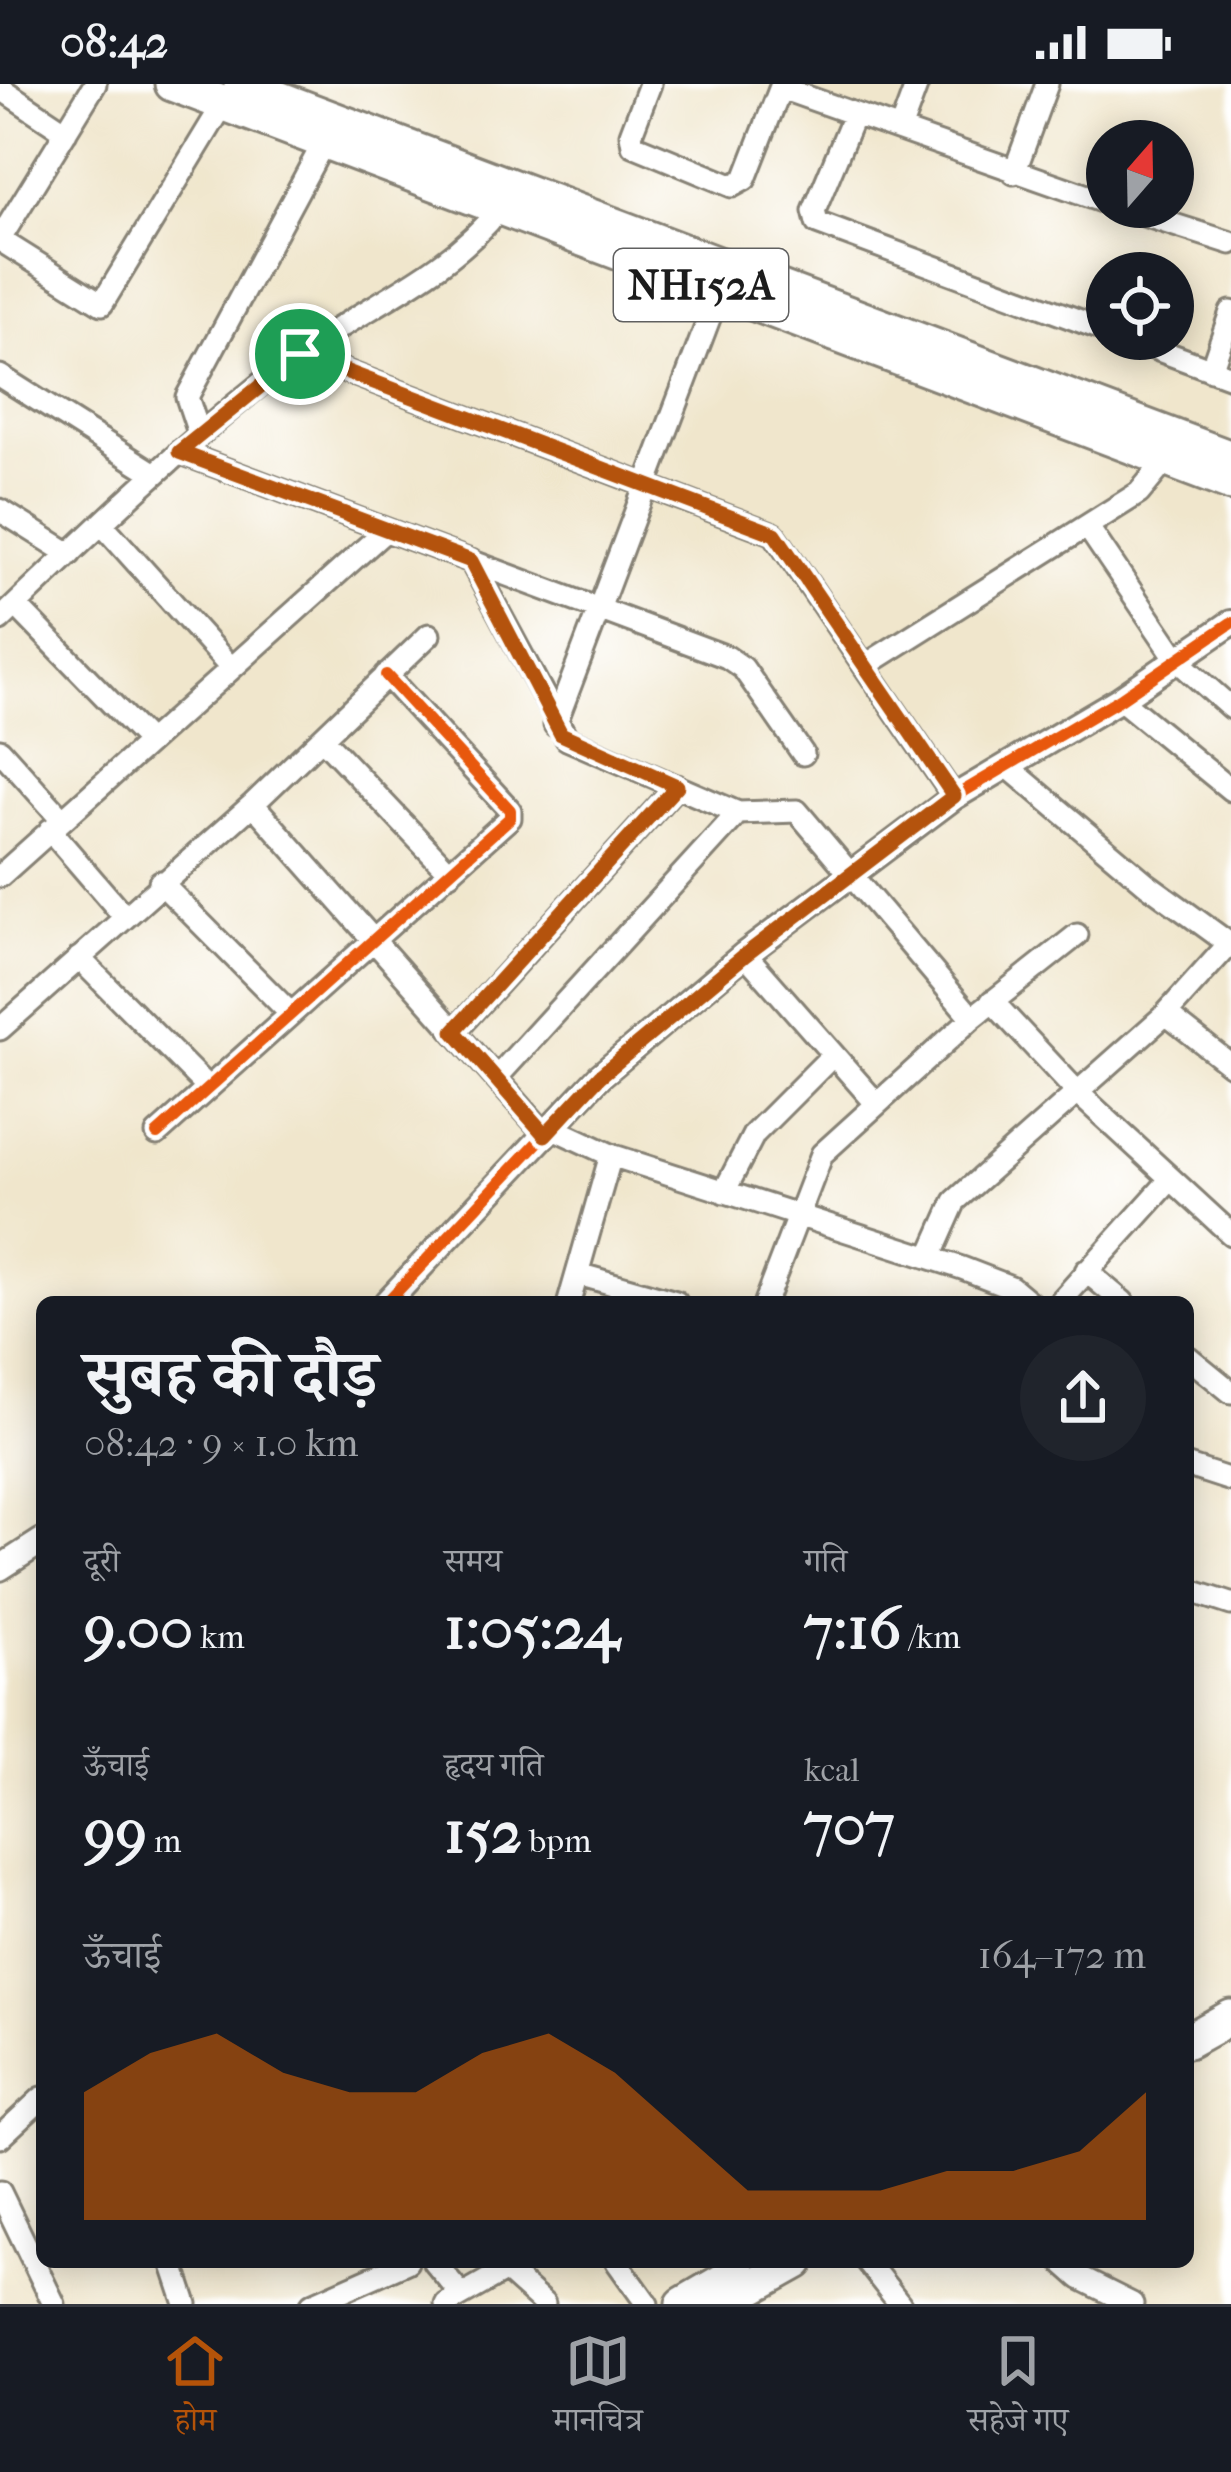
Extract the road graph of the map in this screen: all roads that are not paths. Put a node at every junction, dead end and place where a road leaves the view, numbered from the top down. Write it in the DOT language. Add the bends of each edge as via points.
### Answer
graph roads {
  1 [pos="95,84"];
  2 [pos="172,84"];
  3 [pos="650,84"];
  4 [pos="917,84"];
  5 [pos="1048,84"];
  6 [pos="782,86"];
  7 [pos="0,88"];
  8 [pos="232,94"];
  9 [pos="854,115"];
  10 [pos="900,130"];
  11 [pos="66,132"];
  12 [pos="324,142"];
  13 [pos="1014,173"];
  14 [pos="1086,196"];
  15 [pos="500,208"];
  16 [pos="1184,228"];
  17 [pos="0,239"];
  18 [pos="1231,243"];
  19 [pos="723,280"];
  20 [pos="1231,312"];
  21 [pos="1086,323"];
  22 [pos="300,354"];
  23 [pos="1186,360"];
  24 [pos="1221,373"];
  25 [pos="0,376"];
  26 [pos="199,433"];
  27 [pos="179,452"];
  28 [pos="1231,458"];
  29 [pos="1166,460"];
  30 [pos="155,474"];
  31 [pos="649,483"];
  32 [pos="1231,484"];
  33 [pos="0,510"];
  34 [pos="101,524"];
  35 [pos="1087,526"];
  36 [pos="386,530"];
  37 [pos="70,554"];
  38 [pos="471,561"];
  39 [pos="597,609"];
  40 [pos="8,613"];
  41 [pos="1231,623"];
  42 [pos="429,634"];
  43 [pos="1179,662"];
  44 [pos="866,665"];
  45 [pos="231,668"];
  46 [pos="386,675"];
  47 [pos="1120,699"];
  48 [pos="1231,708"];
  49 [pos="555,725"];
  50 [pos="322,738"];
  51 [pos="149,742"];
  52 [pos="0,750"];
  53 [pos="803,754"];
  54 [pos="1007,766"];
  55 [pos="677,786"];
  56 [pos="1231,790"];
  57 [pos="954,796"];
  58 [pos="253,804"];
  59 [pos="737,813"];
  60 [pos="56,825"];
  61 [pos="450,873"];
  62 [pos="855,875"];
  63 [pos="0,876"];
  64 [pos="160,882"];
  65 [pos="124,916"];
  66 [pos="1077,935"];
  67 [pos="375,941"];
  68 [pos="1230,944"];
  69 [pos="745,955"];
  70 [pos="79,958"];
  71 [pos="992,1001"];
  72 [pos="290,1013"];
  73 [pos="1166,1014"];
  74 [pos="972,1018"];
  75 [pos="0,1029"];
  76 [pos="454,1031"];
  77 [pos="832,1056"];
  78 [pos="1231,1065"];
  79 [pos="496,1077"];
  80 [pos="208,1088"];
  81 [pos="1078,1093"];
  82 [pos="876,1102"];
  83 [pos="549,1132"];
  84 [pos="157,1134"];
  85 [pos="611,1155"];
  86 [pos="1170,1180"];
  87 [pos="724,1192"];
  88 [pos="797,1215"];
  89 [pos="1231,1234"];
  90 [pos="930,1257"];
  91 [pos="1086,1271"];
  92 [pos="578,1274"];
  93 [pos="393,1296"];
  94 [pos="571,1296"];
  95 [pos="655,1296"];
  96 [pos="767,1296"];
  97 [pos="1022,1296"];
  98 [pos="1065,1296"];
  99 [pos="1116,1296"];
  100 [pos="1194,1362"];
  101 [pos="1231,1392"];
  102 [pos="1194,1468"];
  103 [pos="1231,1480"];
  104 [pos="36,1553"];
  105 [pos="0,1568"];
  106 [pos="1194,1592"];
  107 [pos="1231,1604"];
  108 [pos="1231,1991"];
  109 [pos="1194,2012"];
  110 [pos="1231,2017"];
  111 [pos="1194,2038"];
  112 [pos="36,2104"];
  113 [pos="0,2137"];
  114 [pos="0,2192"];
  115 [pos="36,2267"];
  116 [pos="37,2268"];
  117 [pos="174,2268"];
  118 [pos="393,2268"];
  119 [pos="437,2268"];
  120 [pos="621,2268"];
  121 [pos="746,2268"];
  122 [pos="786,2268"];
  123 [pos="872,2268"];
  124 [pos="1069,2268"];
  125 [pos="454,2300"];
  126 [pos="54,2304"];
  127 [pos="186,2304"];
  128 [pos="312,2304"];
  129 [pos="544,2304"];
  130 [pos="647,2304"];
  131 [pos="683,2304"];
  132 [pos="722,2304"];
  133 [pos="900,2304"];
  134 [pos="1132,2304"];
  1 -- 11 [label="street"];
  2 -- 8 [label="main road, NH152A"];
  3 -- 6 [label="street" via="633,145 732,186 746,179"];
  4 -- 10 [label="street"];
  5 -- 13 [label="street"];
  6 -- 9 [label="street"];
  7 -- 11 [label="street"];
  8 -- 12 [label="main road, NH152A"];
  8 -- 17 [label="street" via="102,304"];
  8 -- 19 [label="main road, NH152A"];
  9 -- 10 [label="street"];
  9 -- 21 [label="street" via="814,211 818,223"];
  10 -- 13 [label="street"];
  11 -- 17 [label="street"];
  12 -- 15 [label="main road, NH152A"];
  12 -- 26 [label="street" via="187,397"];
  13 -- 14 [label="street"];
  15 -- 19 [label="main road, NH152A"];
  15 -- 22 [label="street" via="466,248"];
  16 -- 18 [label="street"];
  19 -- 28 [label="main road, NH152A"];
  19 -- 29 [label="main road, NH152A"];
  19 -- 31 [label="street"];
  20 -- 24 [label="street"];
  22 -- 26 [label="street"];
  22 -- 31 [label="street"];
  23 -- 24 [label="street"];
  25 -- 30 [label="street"];
  26 -- 27 [label="street"];
  27 -- 30 [label="street"];
  27 -- 36 [label="street"];
  29 -- 32 [label="main road, NH152A"];
  29 -- 35 [label="street" via="1139,493"];
  30 -- 34 [label="street"];
  31 -- 39 [label="street"];
  31 -- 44 [label="street" via="775,534"];
  33 -- 37 [label="street"];
  34 -- 37 [label="street"];
  34 -- 45 [label="street"];
  35 -- 43 [label="street"];
  35 -- 44 [label="street"];
  36 -- 38 [label="street"];
  36 -- 45 [label="street"];
  37 -- 40 [label="street"];
  38 -- 39 [label="street"];
  38 -- 49 [label="street"];
  39 -- 49 [label="street"];
  39 -- 53 [label="street" via="736,662"];
  40 -- 51 [label="street"];
  41 -- 43 [label="street"];
  42 -- 46 [label="street"];
  43 -- 47 [label="street"];
  43 -- 48 [label="street"];
  44 -- 57 [label="street"];
  45 -- 51 [label="street"];
  46 -- 50 [label="street"];
  46 -- 61 [label="street" via="510,810 508,821"];
  47 -- 54 [label="street"];
  47 -- 56 [label="street"];
  49 -- 55 [label="street" via="575,744"];
  50 -- 58 [label="street"];
  50 -- 61 [label="street"];
  51 -- 60 [label="street"];
  52 -- 60 [label="street"];
  54 -- 57 [label="street"];
  54 -- 68 [label="street"];
  55 -- 59 [label="street"];
  55 -- 76 [label="street"];
  57 -- 62 [label="street"];
  58 -- 64 [label="street"];
  58 -- 67 [label="street"];
  59 -- 62 [label="street" via="792,808"];
  59 -- 79 [label="street"];
  60 -- 63 [label="street"];
  60 -- 65 [label="street"];
  61 -- 67 [label="street"];
  62 -- 69 [label="street"];
  62 -- 74 [label="street"];
  64 -- 65 [label="street"];
  64 -- 72 [label="street"];
  65 -- 70 [label="street"];
  66 -- 71 [label="street"];
  67 -- 72 [label="street"];
  67 -- 76 [label="street"];
  68 -- 73 [label="street"];
  69 -- 77 [label="street"];
  69 -- 83 [label="street" via="600,1076"];
  70 -- 75 [label="street"];
  70 -- 80 [label="street"];
  71 -- 74 [label="street"];
  71 -- 81 [label="street"];
  72 -- 80 [label="street"];
  73 -- 78 [label="street"];
  73 -- 81 [label="street"];
  74 -- 82 [label="street"];
  76 -- 79 [label="street"];
  77 -- 82 [label="street"];
  77 -- 87 [label="street" via="754,1134"];
  79 -- 83 [label="street"];
  80 -- 84 [label="street"];
  81 -- 86 [label="street"];
  81 -- 90 [label="street" via="955,1201"];
  82 -- 88 [label="street" via="822,1154"];
  83 -- 85 [label="street"];
  83 -- 93 [label="street"];
  85 -- 87 [label="street"];
  85 -- 92 [label="street"];
  86 -- 89 [label="street"];
  86 -- 91 [label="street"];
  87 -- 88 [label="street"];
  88 -- 90 [label="street"];
  88 -- 96 [label="street"];
  90 -- 97 [label="street"];
  91 -- 98 [label="street"];
  91 -- 99 [label="street"];
  92 -- 94 [label="street"];
  92 -- 95 [label="street"];
  100 -- 101 [label="street"];
  102 -- 103 [label="street"];
  104 -- 105 [label="street"];
  106 -- 107 [label="street"];
  108 -- 109 [label="main road"];
  110 -- 111 [label="main road"];
  112 -- 113 [label="street"];
  114 -- 115 [label="street"];
  116 -- 126 [label="street"];
  117 -- 127 [label="street"];
  118 -- 128 [label="street"];
  119 -- 125 [label="street"];
  120 -- 130 [label="street"];
  121 -- 131 [label="main road"];
  122 -- 132 [label="main road"];
  123 -- 133 [label="street"];
  124 -- 134 [label="street"];
  125 -- 129 [label="street" via="506,2270"];
}
